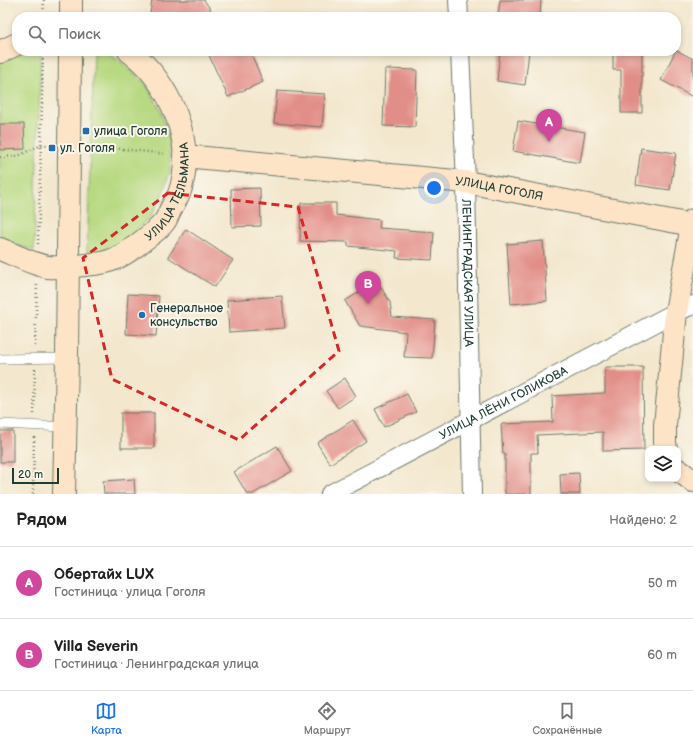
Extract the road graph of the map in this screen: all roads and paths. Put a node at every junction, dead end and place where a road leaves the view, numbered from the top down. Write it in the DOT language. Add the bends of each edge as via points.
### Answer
graph roads {
  1 [pos="44,0"];
  2 [pos="72,0"];
  3 [pos="458,0"];
  4 [pos="43,12"];
  5 [pos="71,12"];
  6 [pos="459,12"];
  7 [pos="12,46"];
  8 [pos="0,52"];
  9 [pos="70,56"];
  10 [pos="135,56"];
  11 [pos="460,56"];
  12 [pos="41,145"];
  13 [pos="86,145"];
  14 [pos="184,156"];
  15 [pos="0,157"];
  16 [pos="466,182"];
  17 [pos="692,222"];
  18 [pos="0,249"];
  19 [pos="68,266"];
  20 [pos="684,308"];
  21 [pos="67,358"];
  22 [pos="0,359"];
  23 [pos="470,420"];
  24 [pos="0,424"];
  25 [pos="66,427"];
  26 [pos="666,446"];
  27 [pos="681,472"];
  28 [pos="693,481"];
  29 [pos="64,494"];
  30 [pos="330,494"];
  31 [pos="472,494"];
  1 -- 4 [label="path"];
  2 -- 5 [label="street"];
  3 -- 6 [label="street"];
  7 -- 8 [label="street"];
  9 -- 19 [label="street"];
  10 -- 14 [label="street, УЛИЦА ТЕЛЬМАНА" via="147,67 164,90 182,133"];
  11 -- 16 [label="street, ЛЕНИНГРАДСКАЯ УЛИЦА"];
  12 -- 15 [label="path" via="18,156"];
  13 -- 14 [label="path"];
  14 -- 16 [label="street, УЛИЦА ГОГОЛЯ"];
  14 -- 19 [label="street, УЛИЦА ТЕЛЬМАНА" via="184,172 179,194 165,221 138,245 108,262"];
  16 -- 17 [label="street, УЛИЦА ГОГОЛЯ"];
  16 -- 23 [label="street, ЛЕНИНГРАДСКАЯ УЛИЦА"];
  17 -- 20 [label="street"];
  18 -- 19 [label="street, УЛИЦА ТЕЛЬМАНА" via="48,267"];
  19 -- 21 [label="street"];
  20 -- 23 [label="street, УЛИЦА ЛЁНИ ГОЛИКОВА"];
  20 -- 26 [label="street" via="665,425"];
  21 -- 22 [label="lane"];
  21 -- 25 [label="street"];
  23 -- 30 [label="street, УЛИЦА ЛЁНИ ГОЛИКОВА"];
  23 -- 31 [label="street, ЛЕНИНГРАДСКАЯ УЛИЦА"];
  24 -- 25 [label="lane"];
  25 -- 29 [label="street"];
  27 -- 28 [label="street"];
}
